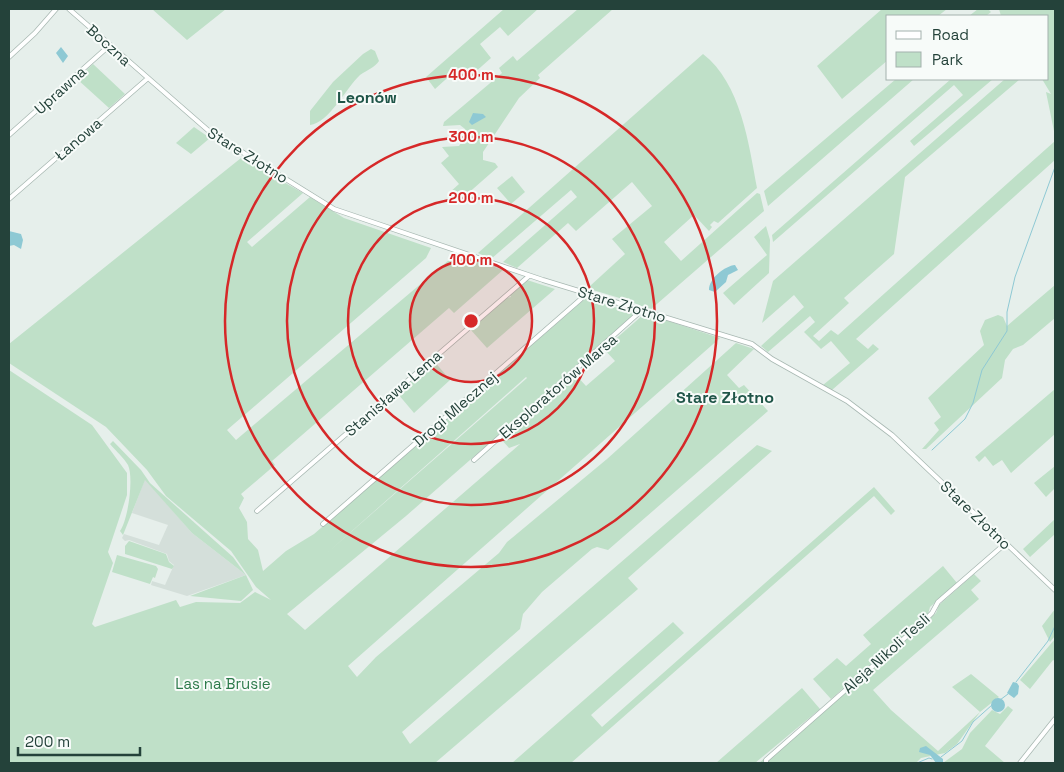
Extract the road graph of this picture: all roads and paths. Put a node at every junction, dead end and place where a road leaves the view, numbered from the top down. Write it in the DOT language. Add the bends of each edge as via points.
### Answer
graph roads {
  1 [pos="56,9"];
  2 [pos="69,9"];
  3 [pos="110,45"];
  4 [pos="9,57"];
  5 [pos="148,80"];
  6 [pos="9,135"];
  7 [pos="9,199"];
  8 [pos="529,276"];
  9 [pos="585,293"];
  10 [pos="642,310"];
  11 [pos="474,460"];
  12 [pos="257,511"];
  13 [pos="323,524"];
  14 [pos="1006,543"];
  15 [pos="1055,590"];
  16 [pos="1055,719"];
  17 [pos="766,763"];
  18 [pos="1020,763"];
  1 -- 4 [label="street"];
  2 -- 3 [label="street, Boczna"];
  3 -- 5 [label="street, Boczna"];
  3 -- 6 [label="street, Uprawna"];
  5 -- 7 [label="street, Łanowa"];
  5 -- 8 [label="street, Stare Złotno" via="210,132 334,209"];
  8 -- 9 [label="street, Stare Złotno"];
  8 -- 12 [label="street, Stanisława Lema"];
  9 -- 10 [label="street, Stare Złotno"];
  9 -- 13 [label="street, Drogi Mlecznej"];
  10 -- 11 [label="street, Eksploratorów Marsa"];
  10 -- 14 [label="street, Stare Złotno" via="746,341 847,401 892,435"];
  14 -- 15 [label="street, Stare Złotno"];
  14 -- 17 [label="street, Aleja Nikoli Tesli"];
  16 -- 18 [label="street"];
}
